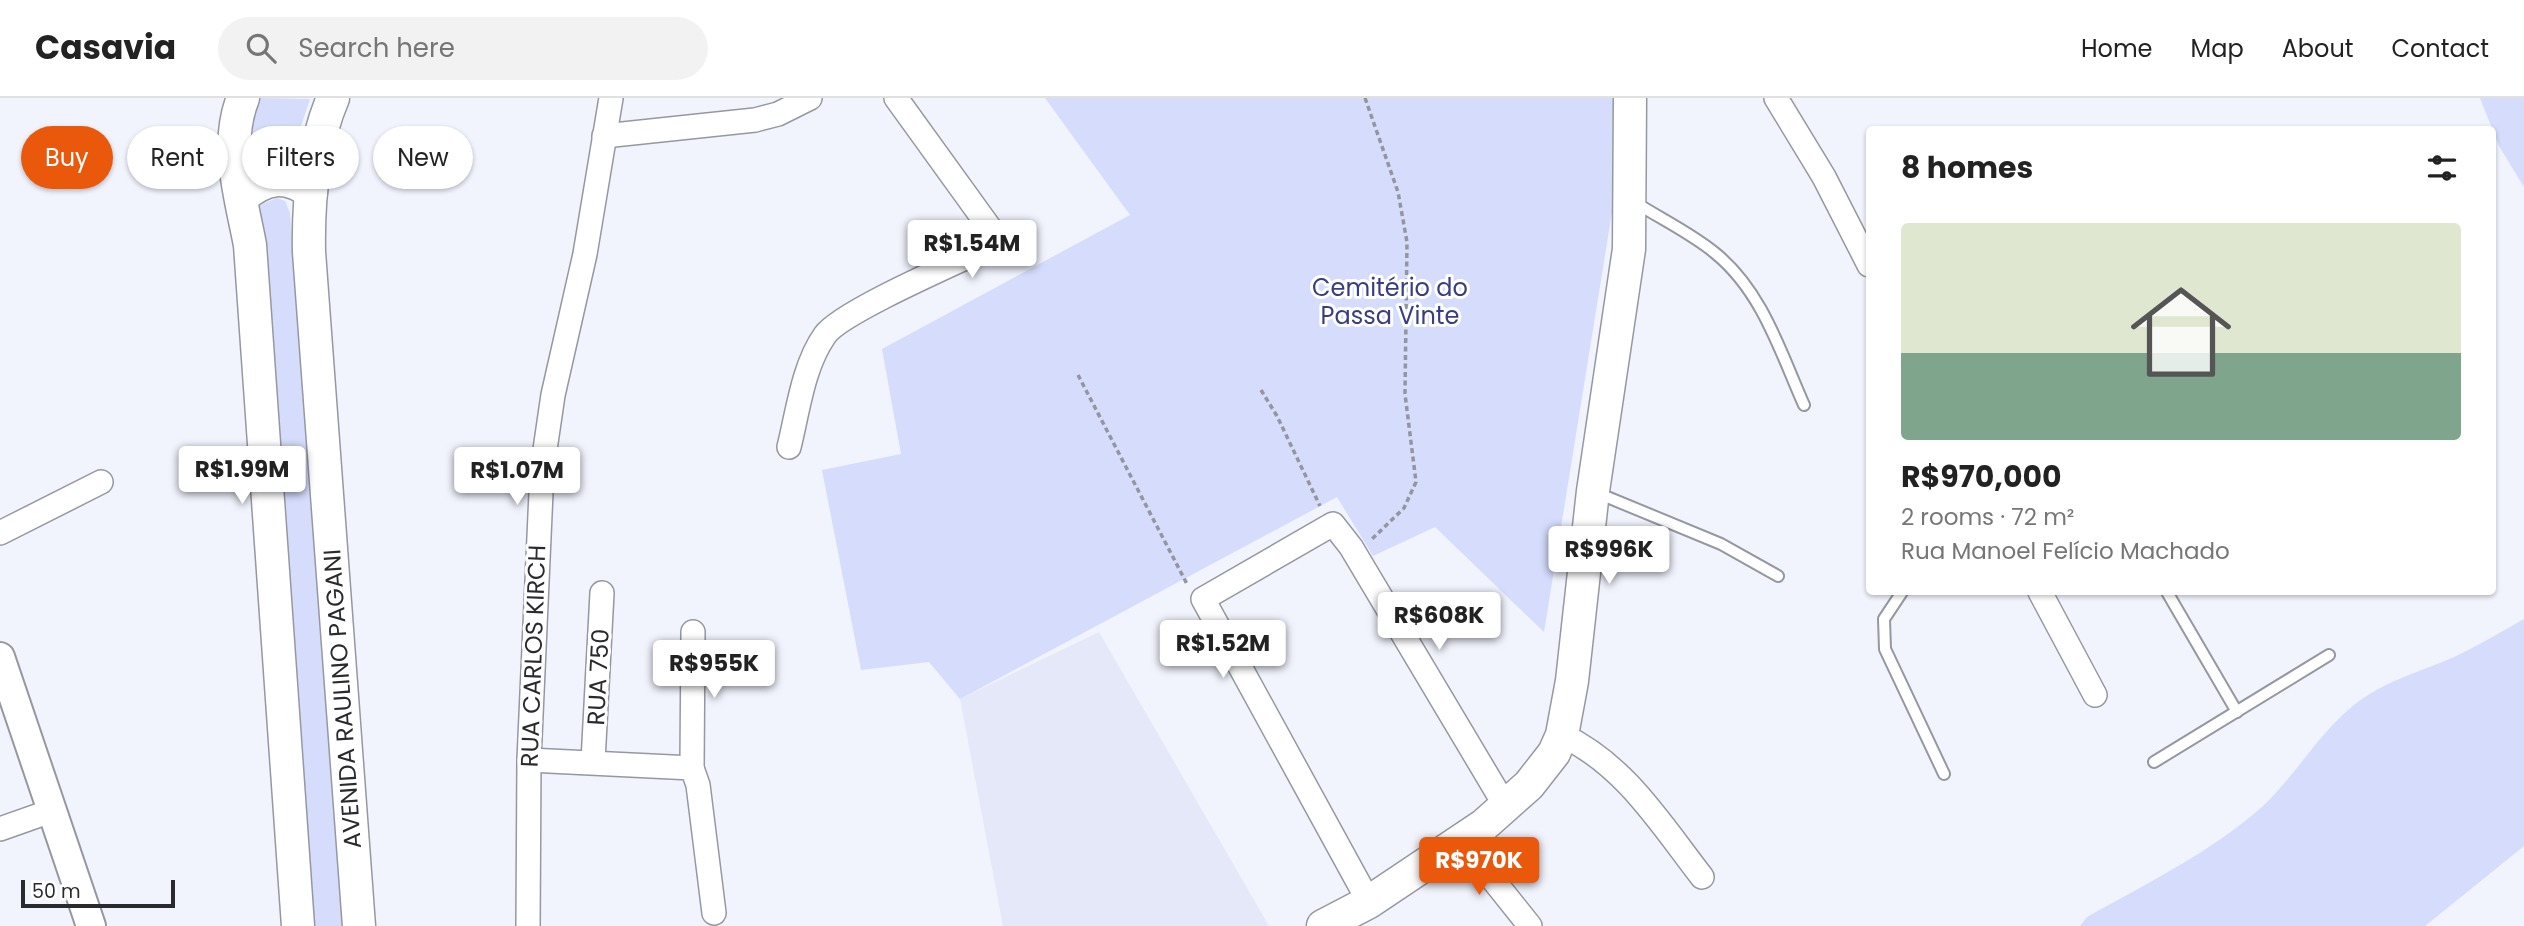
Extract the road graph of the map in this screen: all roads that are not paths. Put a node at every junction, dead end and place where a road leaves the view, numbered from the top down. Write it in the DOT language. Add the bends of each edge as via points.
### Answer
graph roads {
  1 [pos="243,98"];
  2 [pos="332,98"];
  3 [pos="611,98"];
  4 [pos="810,98"];
  5 [pos="896,98"];
  6 [pos="1630,98"];
  7 [pos="1776,98"];
  8 [pos="604,136"];
  9 [pos="311,192"];
  10 [pos="242,197"];
  11 [pos="1630,200"];
  12 [pos="1866,258"];
  13 [pos="1804,405"];
  14 [pos="789,447"];
  15 [pos="101,482"];
  16 [pos="1592,491"];
  17 [pos="0,533"];
  18 [pos="1778,576"];
  19 [pos="602,593"];
  20 [pos="1900,595"];
  21 [pos="2042,595"];
  22 [pos="2169,595"];
  23 [pos="692,632"];
  24 [pos="2329,655"];
  25 [pos="0,657"];
  26 [pos="2095,695"];
  27 [pos="2236,712"];
  28 [pos="1562,735"];
  29 [pos="529,760"];
  30 [pos="593,761"];
  31 [pos="2154,762"];
  32 [pos="692,768"];
  33 [pos="1944,774"];
  34 [pos="1506,807"];
  35 [pos="51,811"];
  36 [pos="0,829"];
  37 [pos="1462,841"];
  38 [pos="1702,877"];
  39 [pos="1368,902"];
  40 [pos="714,913"];
  41 [pos="91,926"];
  42 [pos="298,926"];
  43 [pos="359,926"];
  44 [pos="528,926"];
  45 [pos="1323,926"];
  46 [pos="1530,926"];
  1 -- 10 [label="main road" via="233,148"];
  2 -- 9 [label="main road, AVENIDA RAULINO PAGANI" via="323,122"];
  3 -- 8 [label="street, RUA CARLOS KIRCH"];
  4 -- 8 [label="street" via="755,120"];
  5 -- 14 [label="street" via="1000,242 854,313 826,333 811,361"];
  6 -- 11 [label="main road"];
  7 -- 12 [label="street"];
  8 -- 29 [label="street, RUA CARLOS KIRCH" via="542,470"];
  9 -- 10 [label="main road" via="295,181 276,178 258,184"];
  9 -- 43 [label="main road, AVENIDA RAULINO PAGANI" via="309,252"];
  10 -- 42 [label="main road" via="250,245"];
  11 -- 13 [label="lane" via="1714,252 1745,282"];
  11 -- 16 [label="main road" via="1629,249"];
  15 -- 17 [label="street"];
  16 -- 18 [label="lane" via="1721,544"];
  16 -- 28 [label="main road"];
  19 -- 30 [label="street, RUA 750"];
  20 -- 33 [label="lane" via="1884,619 1885,649"];
  21 -- 26 [label="street"];
  22 -- 27 [label="lane"];
  23 -- 32 [label="street"];
  24 -- 27 [label="lane"];
  25 -- 35 [label="street"];
  27 -- 31 [label="lane"];
  28 -- 34 [label="main road" via="1543,769"];
  28 -- 38 [label="street" via="1592,750 1622,775"];
  29 -- 30 [label="street"];
  29 -- 44 [label="street, RUA CARLOS KIRCH"];
  30 -- 32 [label="street"];
  32 -- 40 [label="street"];
  34 -- 37 [label="main road"];
  34 -- 39 [label="street" via="1333,524 1203,599"];
  35 -- 36 [label="street"];
  35 -- 41 [label="street"];
  37 -- 39 [label="main road"];
  37 -- 46 [label="street"];
  39 -- 45 [label="main road"];
}
